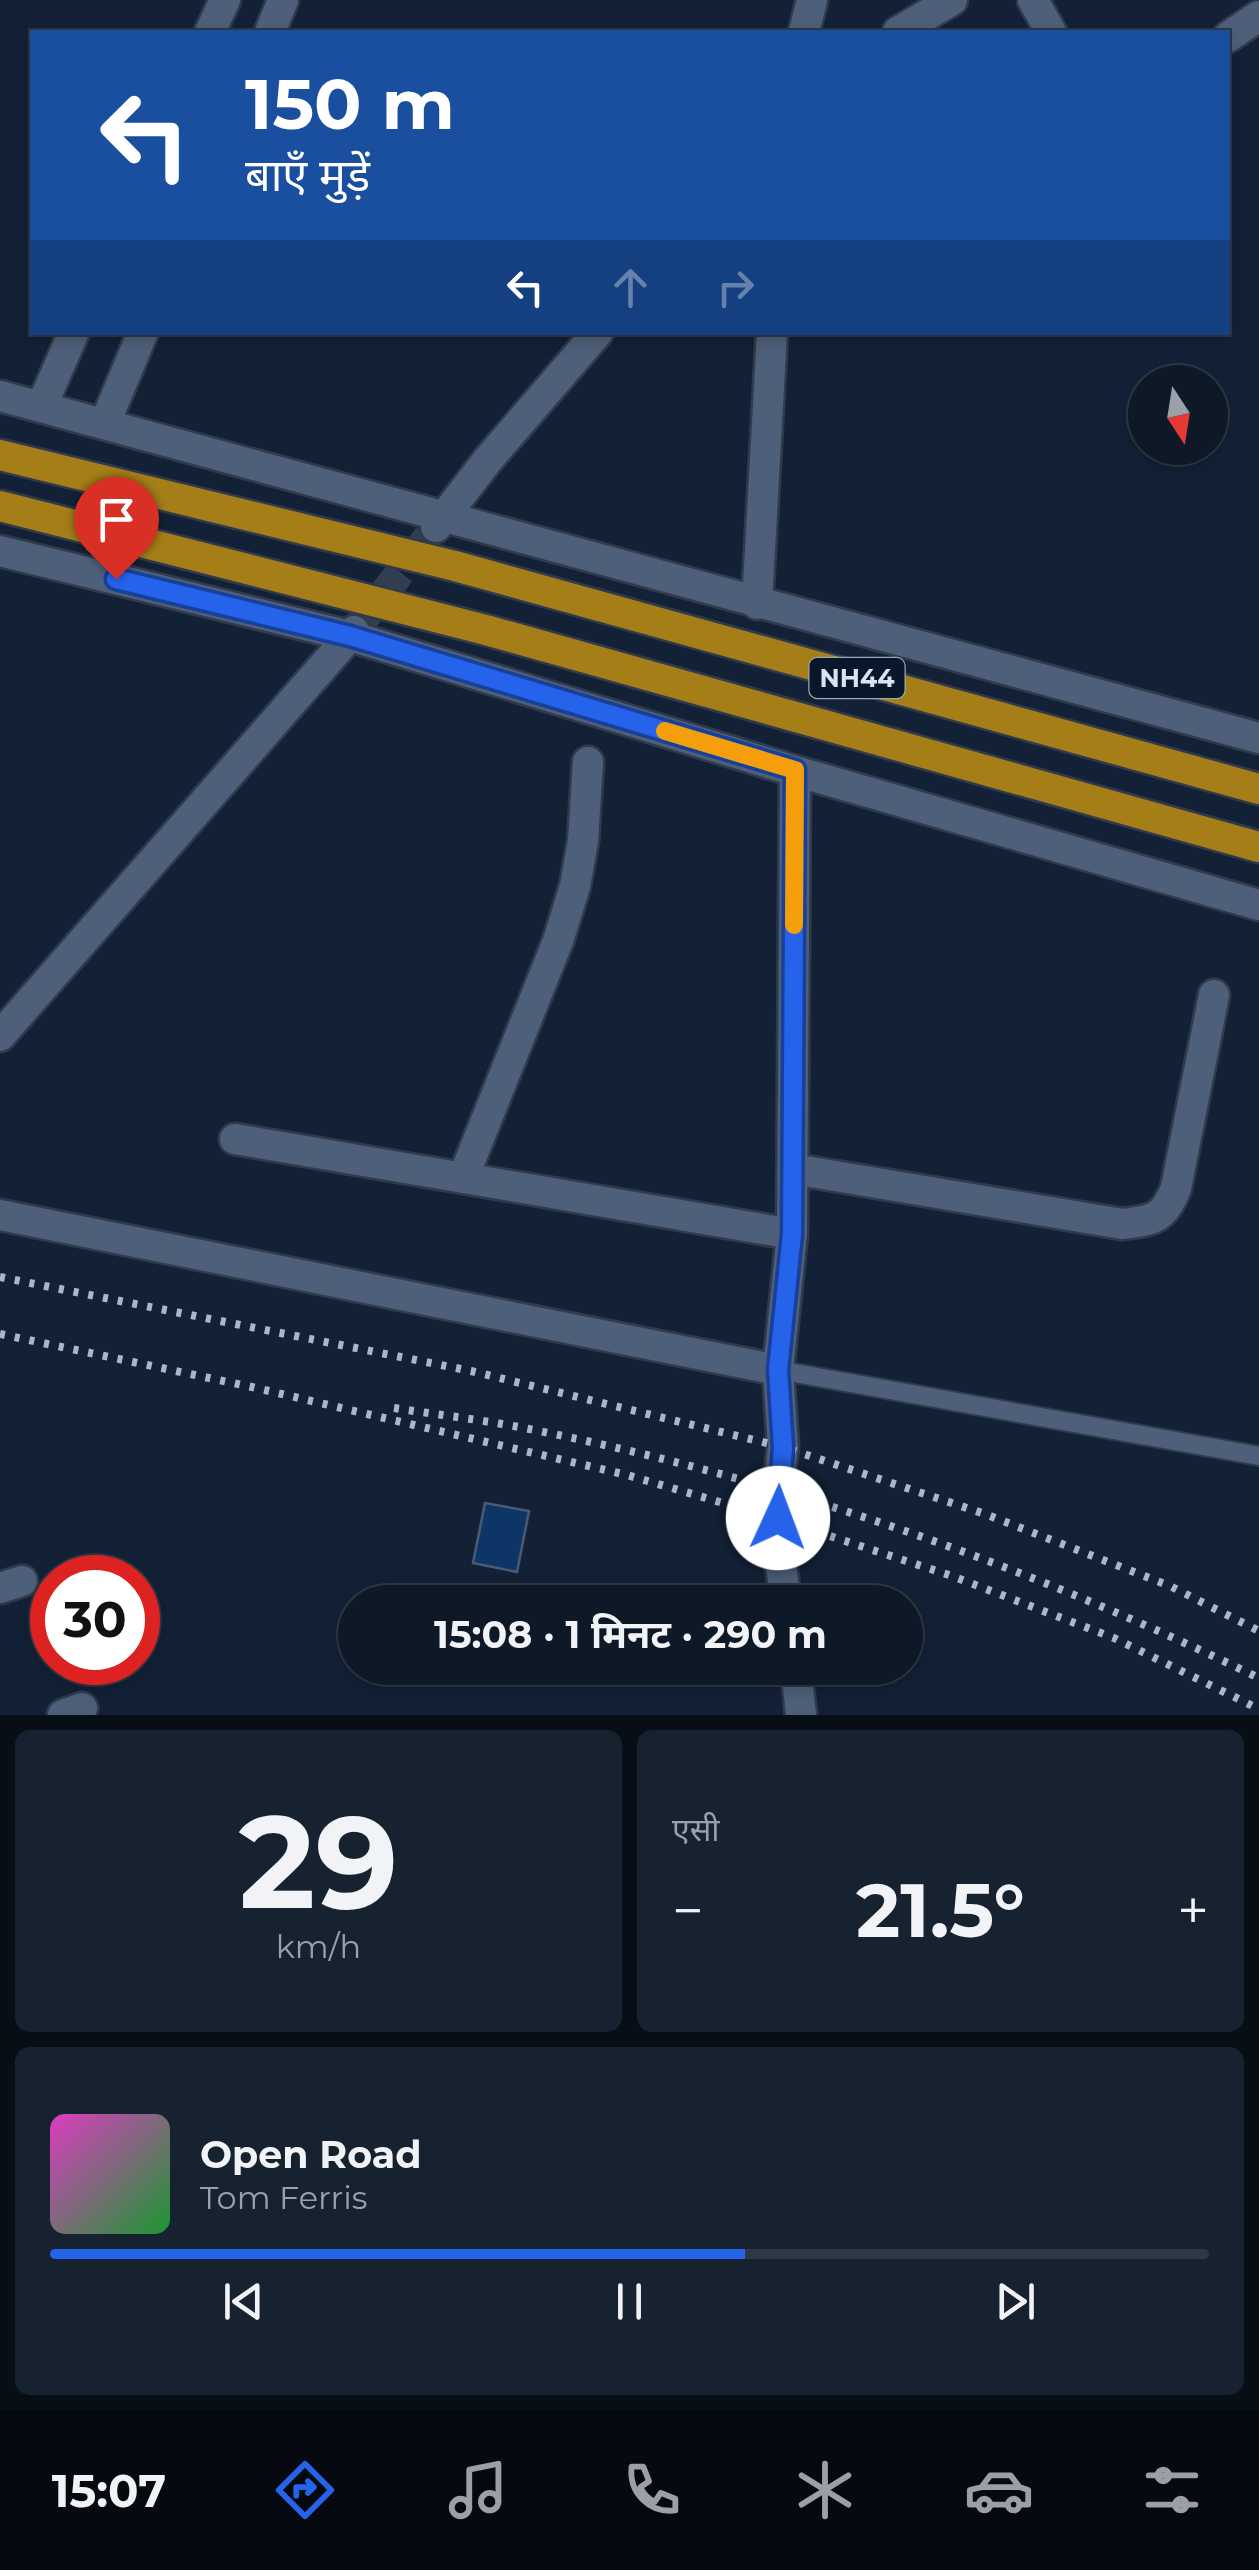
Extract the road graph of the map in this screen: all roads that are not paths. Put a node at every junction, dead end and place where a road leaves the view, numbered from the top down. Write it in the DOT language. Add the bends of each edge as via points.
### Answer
graph roads {
  1 [pos="225,0"];
  2 [pos="284,0"];
  3 [pos="812,0"];
  4 [pos="952,0"];
  5 [pos="1033,0"];
  6 [pos="1259,16"];
  7 [pos="211,30"];
  8 [pos="271,30"];
  9 [pos="804,30"];
  10 [pos="901,30"];
  11 [pos="1050,30"];
  12 [pos="1230,36"];
  13 [pos="73,335"];
  14 [pos="142,335"];
  15 [pos="595,335"];
  16 [pos="772,335"];
  17 [pos="0,396"];
  18 [pos="42,405"];
  19 [pos="105,423"];
  20 [pos="0,456"];
  21 [pos="0,506"];
  22 [pos="439,522"];
  23 [pos="0,551"];
  24 [pos="757,604"];
  25 [pos="352,633"];
  26 [pos="1259,738"];
  27 [pos="588,762"];
  28 [pos="795,770"];
  29 [pos="1259,789"];
  30 [pos="1259,847"];
  31 [pos="1259,905"];
  32 [pos="1214,995"];
  33 [pos="0,1036"];
  34 [pos="235,1139"];
  35 [pos="793,1170"];
  36 [pos="463,1178"];
  37 [pos="0,1215"];
  38 [pos="792,1234"];
  39 [pos="778,1370"];
  40 [pos="1259,1456"];
  41 [pos="784,1585"];
  42 [pos="792,1685"];
  43 [pos="801,1715"];
  1 -- 7 [label="street"];
  2 -- 8 [label="street"];
  3 -- 9 [label="street"];
  4 -- 10 [label="street"];
  5 -- 11 [label="street"];
  6 -- 12 [label="street"];
  13 -- 18 [label="street"];
  14 -- 19 [label="street"];
  15 -- 22 [label="street"];
  16 -- 24 [label="street"];
  17 -- 18 [label="street"];
  18 -- 19 [label="street"];
  19 -- 22 [label="street"];
  20 -- 29 [label="highway, NH44" via="456,566"];
  21 -- 30 [label="highway, NH44" via="468,626"];
  22 -- 24 [label="street"];
  23 -- 25 [label="street"];
  24 -- 26 [label="street"];
  25 -- 28 [label="street"];
  25 -- 33 [label="street"];
  27 -- 36 [label="street" via="575,886"];
  28 -- 31 [label="street"];
  28 -- 35 [label="street"];
  32 -- 35 [label="street" via="1176,1188 1166,1210 1149,1220 1122,1224"];
  34 -- 36 [label="street"];
  35 -- 38 [label="street"];
  36 -- 38 [label="street"];
  37 -- 39 [label="street"];
  38 -- 39 [label="street"];
  39 -- 40 [label="lane"];
  39 -- 41 [label="street"];
  42 -- 43 [label="street"];
}
